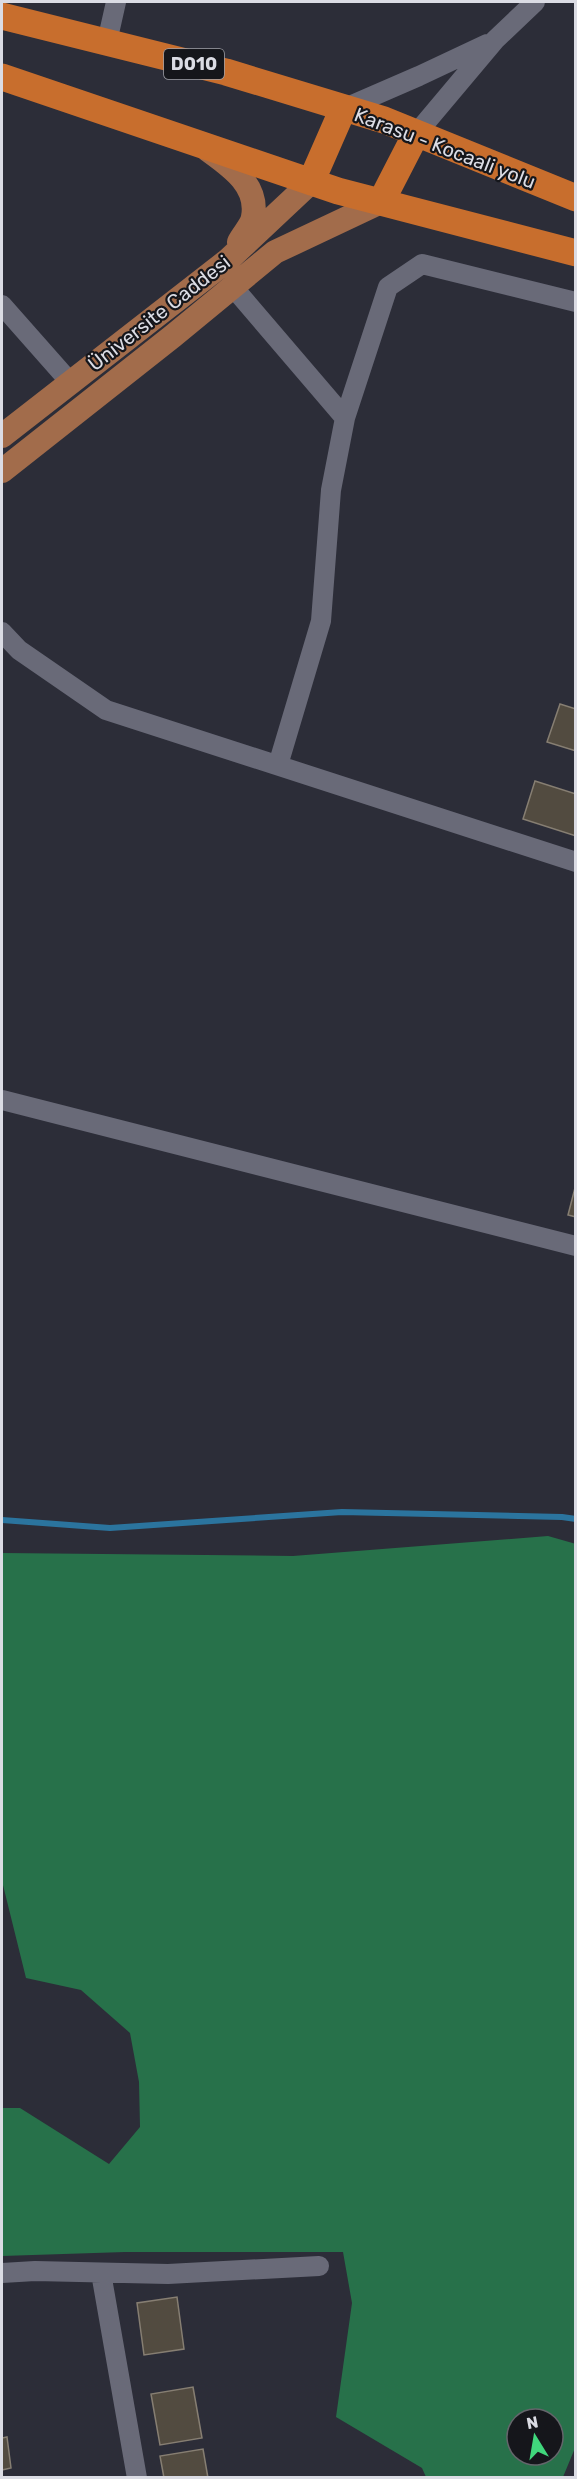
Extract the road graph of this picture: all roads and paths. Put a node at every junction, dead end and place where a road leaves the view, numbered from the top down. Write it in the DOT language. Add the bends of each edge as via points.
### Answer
graph roads {
  1 [pos="116,2"];
  2 [pos="535,2"];
  3 [pos="2,16"];
  4 [pos="495,40"];
  5 [pos="107,42"];
  6 [pos="2,77"];
  7 [pos="343,109"];
  8 [pos="416,134"];
  9 [pos="201,145"];
  10 [pos="311,182"];
  11 [pos="576,198"];
  12 [pos="381,202"];
  13 [pos="576,253"];
  14 [pos="228,260"];
  15 [pos="233,287"];
  16 [pos="576,302"];
  17 [pos="2,304"];
  18 [pos="70,382"];
  19 [pos="345,418"];
  20 [pos="2,436"];
  21 [pos="2,471"];
  22 [pos="2,632"];
  23 [pos="278,765"];
  24 [pos="576,862"];
  25 [pos="2,1100"];
  26 [pos="576,1246"];
  27 [pos="319,2266"];
  28 [pos="2,2273"];
  29 [pos="101,2273"];
  30 [pos="137,2478"];
  1 -- 5 [label="street"];
  2 -- 4 [label="street"];
  3 -- 5 [label="highway, Karasu - Kocaali yolu / D010"];
  4 -- 7 [label="street"];
  4 -- 8 [label="street"];
  5 -- 7 [label="highway, Karasu - Kocaali yolu / D010" via="226,72"];
  6 -- 9 [label="highway"];
  7 -- 8 [label="highway, Karasu - Kocaali yolu / D010"];
  7 -- 10 [label="highway"];
  8 -- 11 [label="highway, Karasu - Kocaali yolu / D010"];
  8 -- 12 [label="highway"];
  9 -- 10 [label="highway"];
  9 -- 14 [label="main road" via="231,167 254,199 253,219"];
  10 -- 12 [label="highway"];
  10 -- 14 [label="main road, Üniversite Caddesi"];
  12 -- 13 [label="highway"];
  12 -- 15 [label="main road" via="275,252"];
  14 -- 18 [label="main road, Üniversite Caddesi"];
  15 -- 19 [label="street"];
  15 -- 21 [label="main road"];
  16 -- 19 [label="street" via="422,264 388,287"];
  17 -- 18 [label="street"];
  18 -- 20 [label="main road, Üniversite Caddesi"];
  19 -- 23 [label="street" via="331,490 321,621"];
  22 -- 23 [label="street" via="19,650 106,710"];
  23 -- 24 [label="street"];
  25 -- 26 [label="street"];
  27 -- 29 [label="street" via="168,2274"];
  28 -- 29 [label="street"];
  29 -- 30 [label="street"];
}
